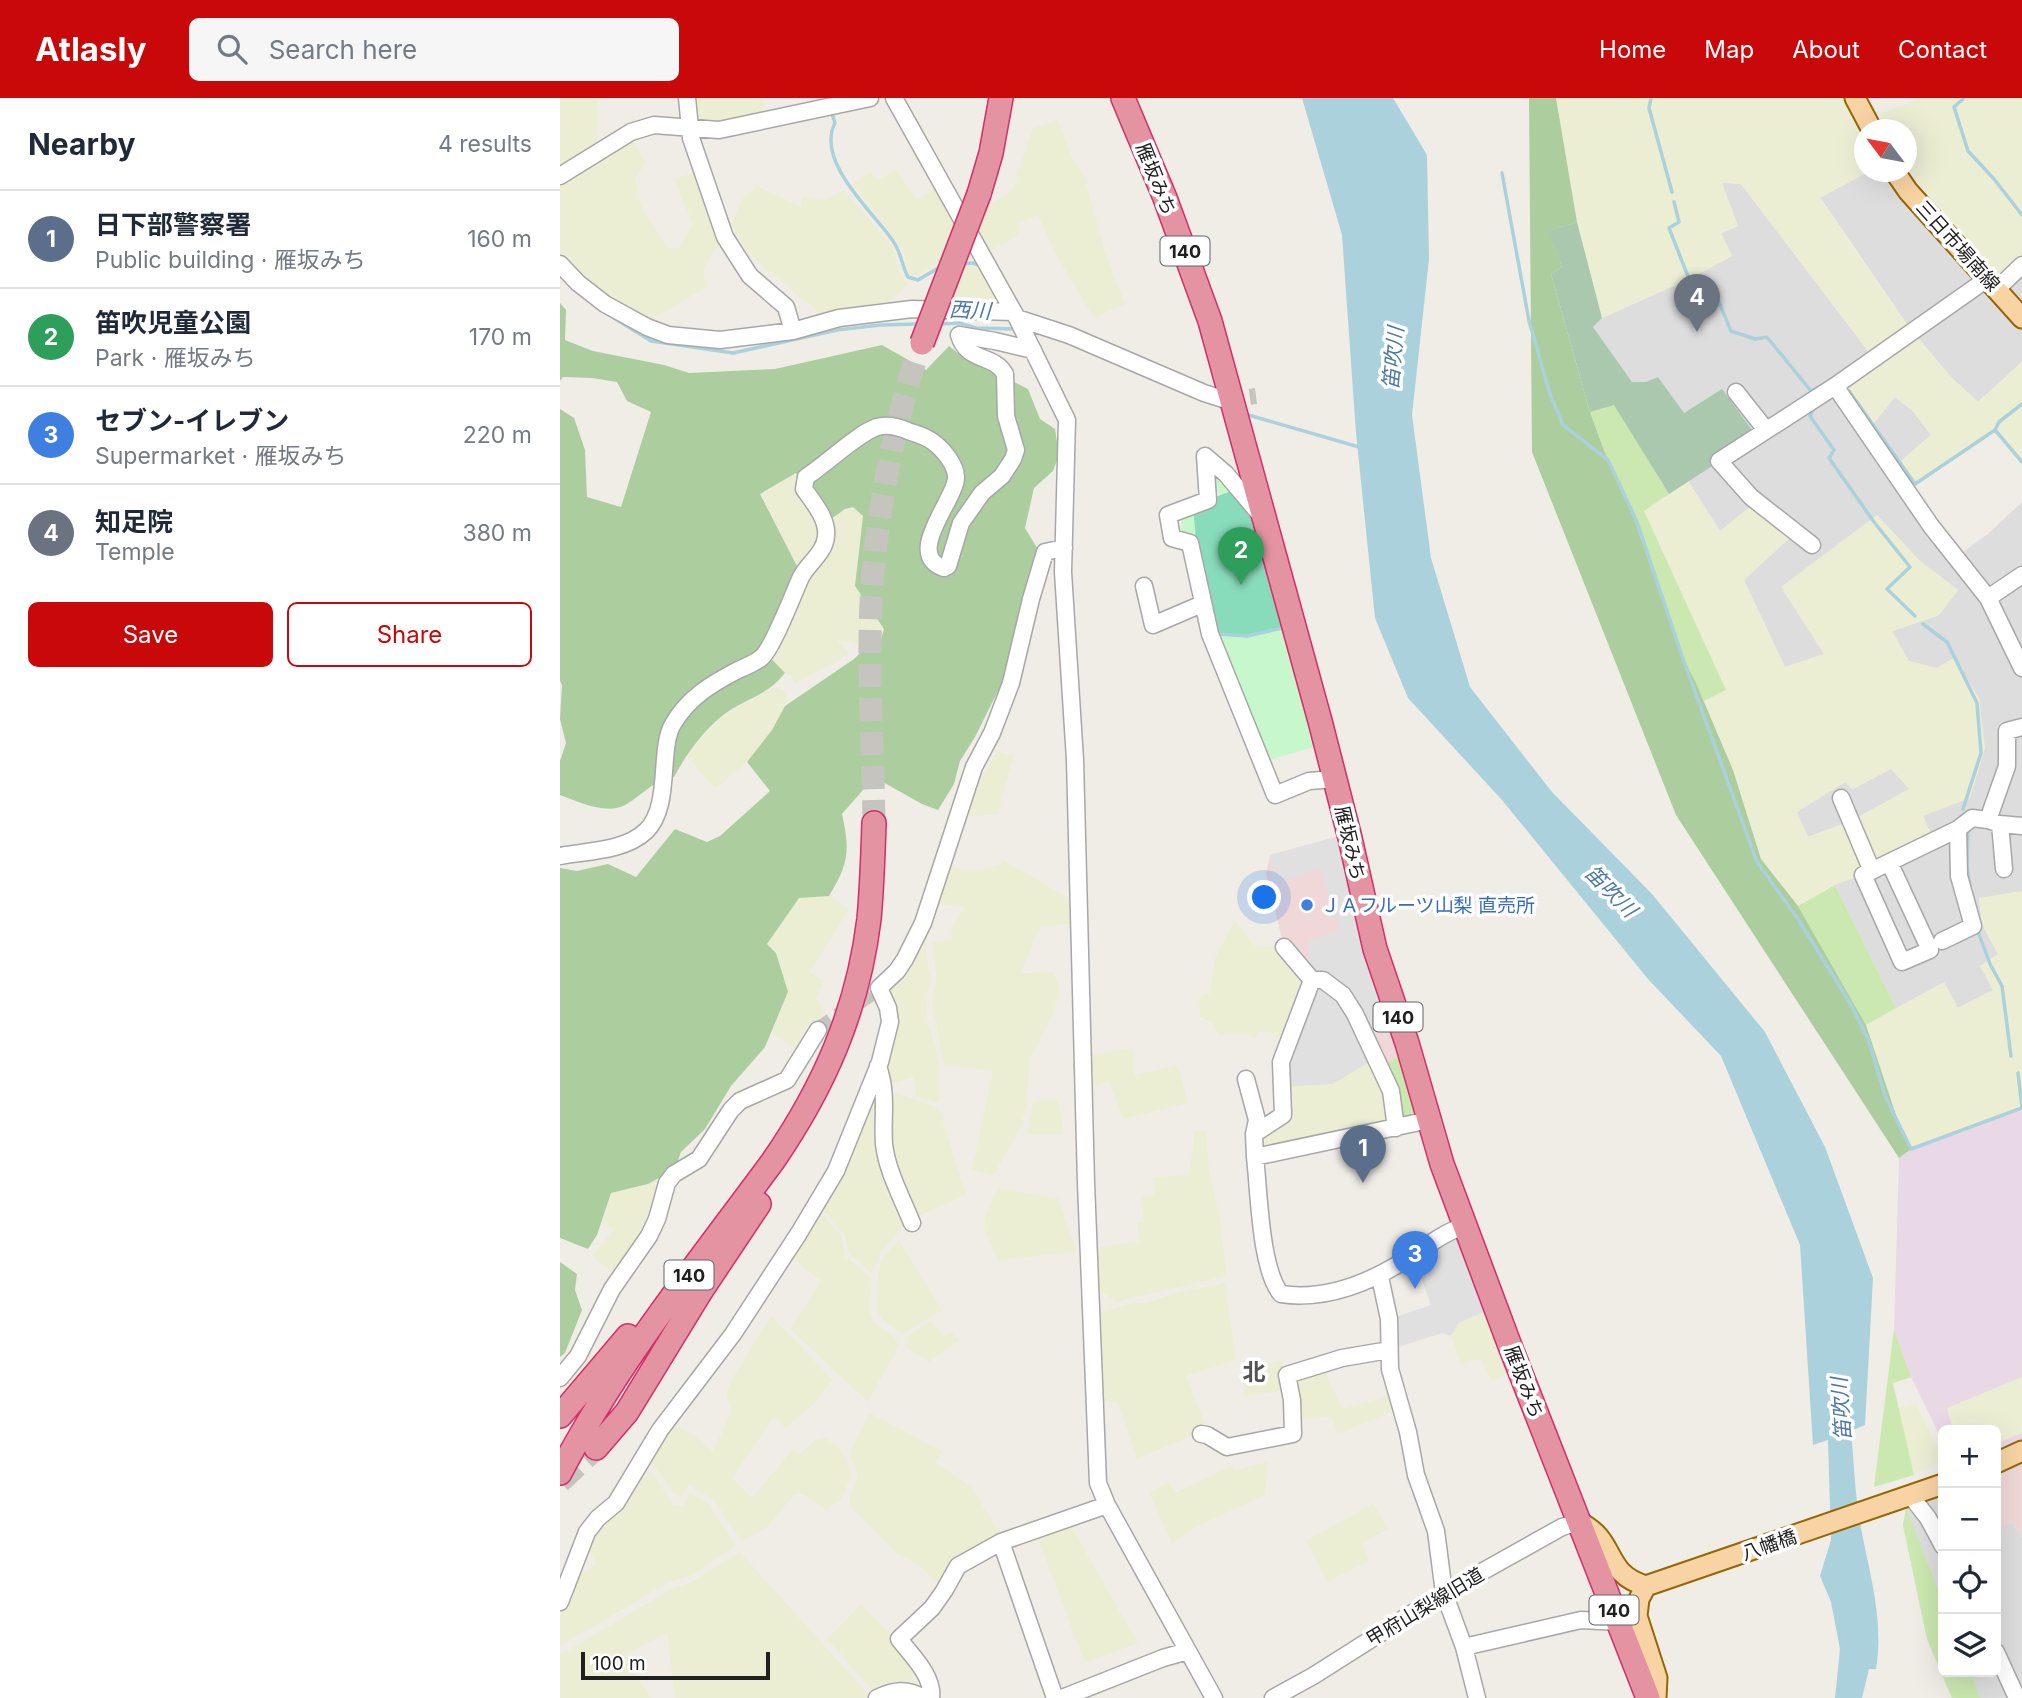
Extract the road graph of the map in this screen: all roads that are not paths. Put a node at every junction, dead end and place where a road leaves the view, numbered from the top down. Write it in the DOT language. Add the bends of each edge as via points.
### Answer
graph roads {
  1 [pos="687,98"];
  2 [pos="870,98"];
  3 [pos="894,98"];
  4 [pos="1001,98"];
  5 [pos="1123,98"];
  6 [pos="1855,98"];
  7 [pos="1866,119"];
  8 [pos="690,127"];
  9 [pos="560,176"];
  10 [pos="1902,182"];
  11 [pos="560,264"];
  12 [pos="2022,265"];
  13 [pos="1992,284"];
  14 [pos="1015,315"];
  15 [pos="2022,318"];
  16 [pos="793,331"];
  17 [pos="1033,351"];
  18 [pos="916,358"];
  19 [pos="1835,386"];
  20 [pos="1736,391"];
  21 [pos="1230,405"];
  22 [pos="1766,430"];
  23 [pos="1262,506"];
  24 [pos="1812,545"];
  25 [pos="1064,548"];
  26 [pos="2022,575"];
  27 [pos="1144,586"];
  28 [pos="1988,598"];
  29 [pos="1202,604"];
  30 [pos="2022,668"];
  31 [pos="2022,727"];
  32 [pos="1335,779"];
  33 [pos="1841,799"];
  34 [pos="874,822"];
  35 [pos="1994,822"];
  36 [pos="2022,826"];
  37 [pos="1958,829"];
  38 [pos="560,856"];
  39 [pos="1890,864"];
  40 [pos="2004,869"];
  41 [pos="1872,871"];
  42 [pos="1942,941"];
  43 [pos="1284,947"];
  44 [pos="1312,979"];
  45 [pos="818,1030"];
  46 [pos="878,1066"];
  47 [pos="1246,1079"];
  48 [pos="822,1080"];
  49 [pos="1429,1120"];
  50 [pos="1396,1128"];
  51 [pos="794,1129"];
  52 [pos="1254,1134"];
  53 [pos="1255,1157"];
  54 [pos="912,1223"];
  55 [pos="1464,1226"];
  56 [pos="1380,1277"];
  57 [pos="1389,1350"];
  58 [pos="560,1378"];
  59 [pos="560,1416"];
  60 [pos="1201,1434"];
  61 [pos="596,1448"];
  62 [pos="2022,1451"];
  63 [pos="2001,1460"];
  64 [pos="560,1474"];
  65 [pos="1938,1486"];
  66 [pos="1910,1495"];
  67 [pos="1107,1505"];
  68 [pos="1579,1522"];
  69 [pos="1938,1537"];
  70 [pos="1001,1542"];
  71 [pos="1652,1585"];
  72 [pos="1444,1593"];
  73 [pos="560,1602"];
  74 [pos="1619,1622"];
  75 [pos="1464,1647"];
  76 [pos="1188,1651"];
  77 [pos="2001,1663"];
  78 [pos="877,1698"];
  79 [pos="923,1698"];
  80 [pos="931,1698"];
  81 [pos="1055,1698"];
  82 [pos="1062,1698"];
  83 [pos="1214,1698"];
  84 [pos="1273,1698"];
  85 [pos="1477,1698"];
  86 [pos="1648,1698"];
  87 [pos="1656,1698"];
  88 [pos="2017,1698"];
  1 -- 8 [label="street"];
  2 -- 8 [label="street" via="719,130"];
  3 -- 14 [label="street"];
  4 -- 18 [label="highway, bridge" via="979,194"];
  5 -- 21 [label="highway, 雁坂みち / 140" via="1210,321"];
  6 -- 7 [label="main road"];
  8 -- 9 [label="street" via="654,125 631,132"];
  8 -- 16 [label="street" via="725,237 750,276 786,307"];
  10 -- 13 [label="main road, 三日市場南線"];
  11 -- 16 [label="street" via="605,304 668,335 720,340"];
  12 -- 13 [label="street"];
  13 -- 15 [label="main road, 三日市場南線"];
  13 -- 19 [label="street"];
  14 -- 16 [label="street" via="912,309 839,318"];
  14 -- 17 [label="street"];
  14 -- 21 [label="street"];
  17 -- 25 [label="street" via="1067,420"];
  17 -- 38 [label="street" via="959,335 962,346 1005,374 1006,416 1016,450 1002,475 982,493 961,523 948,566 933,561 930,542 954,488 956,477 946,456 927,437 904,429 886,425 865,432 806,477 804,488 822,518 825,543 803,572 762,658 707,686 673,723 654,822 625,844"];
  19 -- 22 [label="street"];
  19 -- 28 [label="street" via="1931,526"];
  20 -- 22 [label="street"];
  21 -- 23 [label="highway, 雁坂みち / 140"];
  22 -- 24 [label="street" via="1719,461 1751,497"];
  23 -- 29 [label="street" via="1258,512 1205,456 1208,500 1168,515 1172,538 1190,543"];
  23 -- 32 [label="highway, 雁坂みち / 140"];
  25 -- 46 [label="street" via="1045,552 1011,683 974,767 923,923 897,971 879,988 890,1022"];
  25 -- 67 [label="street" via="1098,1483"];
  26 -- 28 [label="street"];
  27 -- 29 [label="street" via="1153,625"];
  28 -- 30 [label="street"];
  29 -- 32 [label="street" via="1275,795 1309,781"];
  31 -- 35 [label="street" via="2007,731 2007,765"];
  32 -- 49 [label="highway, 雁坂みち / 140" via="1375,949"];
  33 -- 41 [label="street"];
  34 -- 48 [label="highway, 140" via="864,952 847,1017"];
  35 -- 36 [label="street"];
  35 -- 37 [label="street" via="1972,818"];
  35 -- 40 [label="street"];
  37 -- 39 [label="street"];
  37 -- 42 [label="street" via="1959,876 1973,926"];
  39 -- 41 [label="street"];
  39 -- 41 [label="street" via="1930,950 1902,961 1863,875"];
  43 -- 44 [label="street"];
  44 -- 50 [label="street" via="1323,980 1343,995 1355,1014 1391,1091"];
  44 -- 52 [label="street" via="1281,1062 1283,1115"];
  45 -- 58 [label="street" via="787,1080 740,1101 699,1159 667,1183 649,1236 612,1289 578,1356"];
  46 -- 54 [label="street" via="885,1085 887,1157"];
  46 -- 73 [label="street" via="850,1141 820,1199 733,1334 660,1430 616,1503 587,1532"];
  47 -- 52 [label="street" via="1256,1120"];
  48 -- 51 [label="highway, 140"];
  48 -- 61 [label="highway" via="776,1177 627,1412"];
  49 -- 50 [label="street"];
  49 -- 55 [label="highway, 雁坂みち / 140"];
  50 -- 53 [label="street"];
  51 -- 59 [label="highway" via="687,1267"];
  51 -- 64 [label="highway, 140" via="625,1363"];
  52 -- 53 [label="street"];
  53 -- 56 [label="street" via="1264,1243 1275,1287 1281,1293 1298,1296 1359,1286"];
  55 -- 56 [label="street" via="1445,1233"];
  55 -- 68 [label="highway, 雁坂みち / 140"];
  56 -- 57 [label="street" via="1389,1319"];
  57 -- 60 [label="street" via="1287,1375 1293,1434 1227,1447"];
  57 -- 72 [label="street" via="1416,1475 1436,1531"];
  62 -- 63 [label="main road"];
  65 -- 66 [label="main road, 八幡橋"];
  66 -- 69 [label="street"];
  66 -- 71 [label="main road, 八幡橋"];
  67 -- 70 [label="street"];
  67 -- 76 [label="street"];
  68 -- 71 [label="main road" via="1598,1533 1623,1575"];
  68 -- 72 [label="street, 甲府山梨線旧道"];
  68 -- 74 [label="highway, 雁坂みち / 140"];
  70 -- 80 [label="street" via="958,1566 932,1608 899,1639 925,1674"];
  70 -- 81 [label="street"];
  71 -- 87 [label="main road" via="1639,1599 1637,1616 1657,1678"];
  72 -- 75 [label="street"];
  72 -- 84 [label="street, 甲府山梨線旧道"];
  74 -- 75 [label="street" via="1581,1620"];
  74 -- 86 [label="highway, 雁坂みち / 140"];
  75 -- 85 [label="street"];
  76 -- 82 [label="street"];
  76 -- 83 [label="street"];
  77 -- 88 [label="street"];
  78 -- 79 [label="street" via="901,1691"];
}
